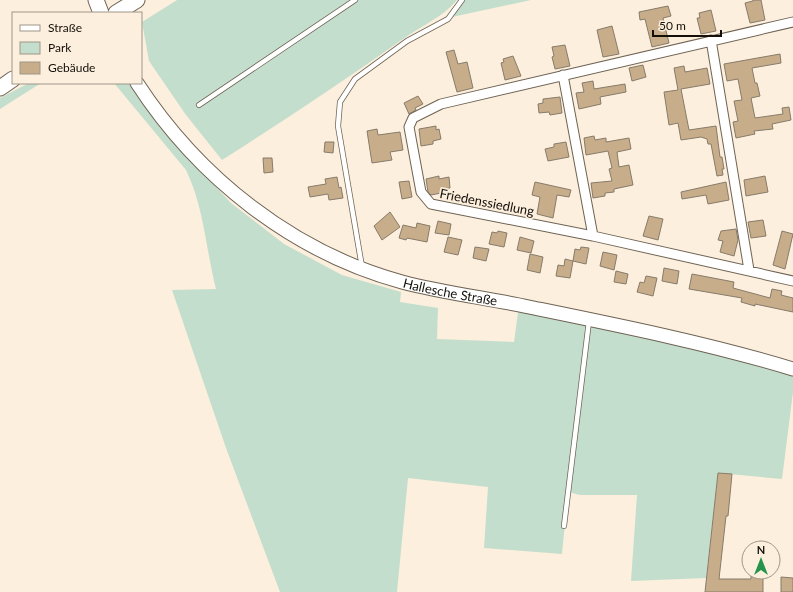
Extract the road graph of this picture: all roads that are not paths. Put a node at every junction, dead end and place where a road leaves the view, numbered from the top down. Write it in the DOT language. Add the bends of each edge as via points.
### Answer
graph roads {
  1 [pos="96,0"];
  2 [pos="137,0"];
  3 [pos="355,0"];
  4 [pos="462,0"];
  5 [pos="101,12"];
  6 [pos="118,12"];
  7 [pos="793,22"];
  8 [pos="711,40"];
  9 [pos="563,75"];
  10 [pos="12,80"];
  11 [pos="138,84"];
  12 [pos="0,88"];
  13 [pos="199,105"];
  14 [pos="593,236"];
  15 [pos="362,269"];
  16 [pos="749,270"];
  17 [pos="793,281"];
  18 [pos="590,320"];
  19 [pos="793,369"];
  20 [pos="564,526"];
  1 -- 5 [label="main road"];
  2 -- 6 [label="main road"];
  3 -- 13 [label="lane"];
  4 -- 15 [label="lane" via="448,19 407,41 355,79 340,102 338,126"];
  7 -- 8 [label="street, Friedenssiedlung"];
  8 -- 9 [label="street, Friedenssiedlung"];
  8 -- 16 [label="street"];
  9 -- 14 [label="street"];
  9 -- 14 [label="street, Friedenssiedlung" via="441,104 413,118 410,127 421,192 431,204"];
  10 -- 12 [label="main road"];
  11 -- 15 [label="street, Hallesche Straße" via="158,113 204,166 242,199 299,239"];
  14 -- 16 [label="street, Friedenssiedlung"];
  15 -- 18 [label="street, Hallesche Straße" via="402,282"];
  16 -- 17 [label="street, Friedenssiedlung"];
  18 -- 19 [label="street, Hallesche Straße"];
  18 -- 20 [label="lane"];
}
